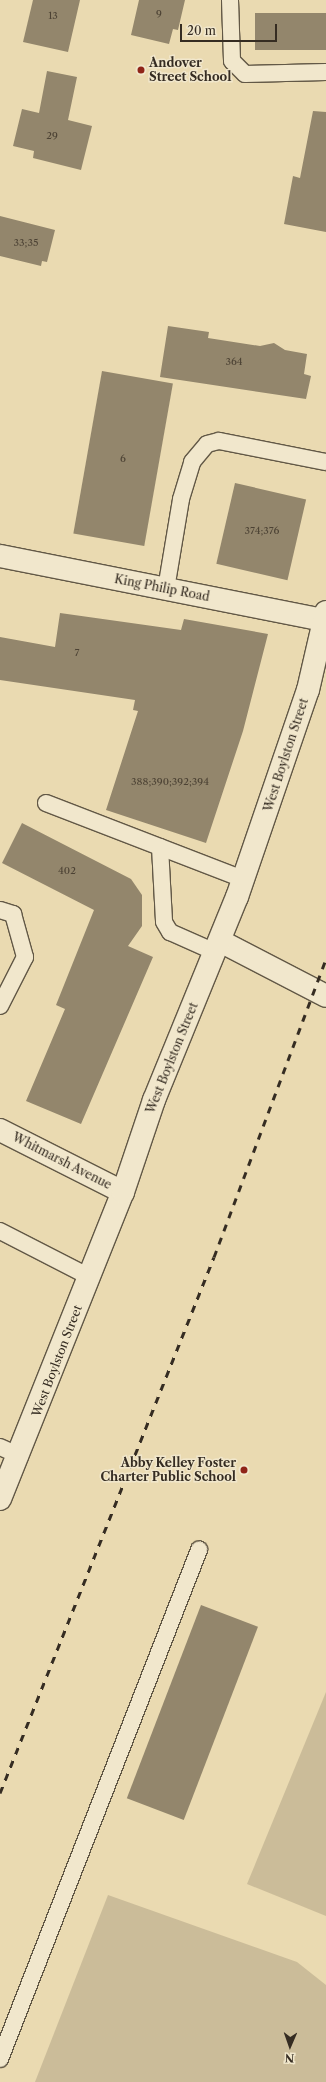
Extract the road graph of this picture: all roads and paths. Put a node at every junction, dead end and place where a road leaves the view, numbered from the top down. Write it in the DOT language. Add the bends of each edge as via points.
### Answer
graph roads {
  1 [pos="230,0"];
  2 [pos="326,72"];
  3 [pos="326,462"];
  4 [pos="0,556"];
  5 [pos="166,589"];
  6 [pos="325,616"];
  7 [pos="46,803"];
  8 [pos="160,847"];
  9 [pos="244,879"];
  10 [pos="0,910"];
  11 [pos="218,947"];
  12 [pos="326,996"];
  13 [pos="0,1006"];
  14 [pos="0,1130"];
  15 [pos="123,1192"];
  16 [pos="0,1231"];
  17 [pos="90,1277"];
  18 [pos="0,1447"];
  19 [pos="20,1456"];
  20 [pos="0,1499"];
  21 [pos="199,1550"];
  22 [pos="0,2059"];
  1 -- 2 [label="lane" via="232,61 245,74"];
  3 -- 5 [label="lane" via="219,441 207,444 192,462 181,499"];
  4 -- 5 [label="main road, King Philip Road"];
  5 -- 6 [label="main road, King Philip Road"];
  6 -- 9 [label="main road, West Boylston Street" via="308,690"];
  7 -- 8 [label="lane"];
  8 -- 9 [label="lane"];
  8 -- 11 [label="lane" via="164,922 170,932"];
  9 -- 11 [label="main road, West Boylston Street"];
  10 -- 13 [label="lane" via="13,914 25,957"];
  11 -- 12 [label="main road"];
  11 -- 15 [label="main road, West Boylston Street" via="154,1100"];
  14 -- 15 [label="main road, Whitmarsh Avenue"];
  15 -- 17 [label="main road, West Boylston Street"];
  16 -- 17 [label="lane"];
  17 -- 19 [label="main road, West Boylston Street"];
  18 -- 19 [label="lane"];
  19 -- 20 [label="main road, West Boylston Street"];
  21 -- 22 [label="lane"];
}
